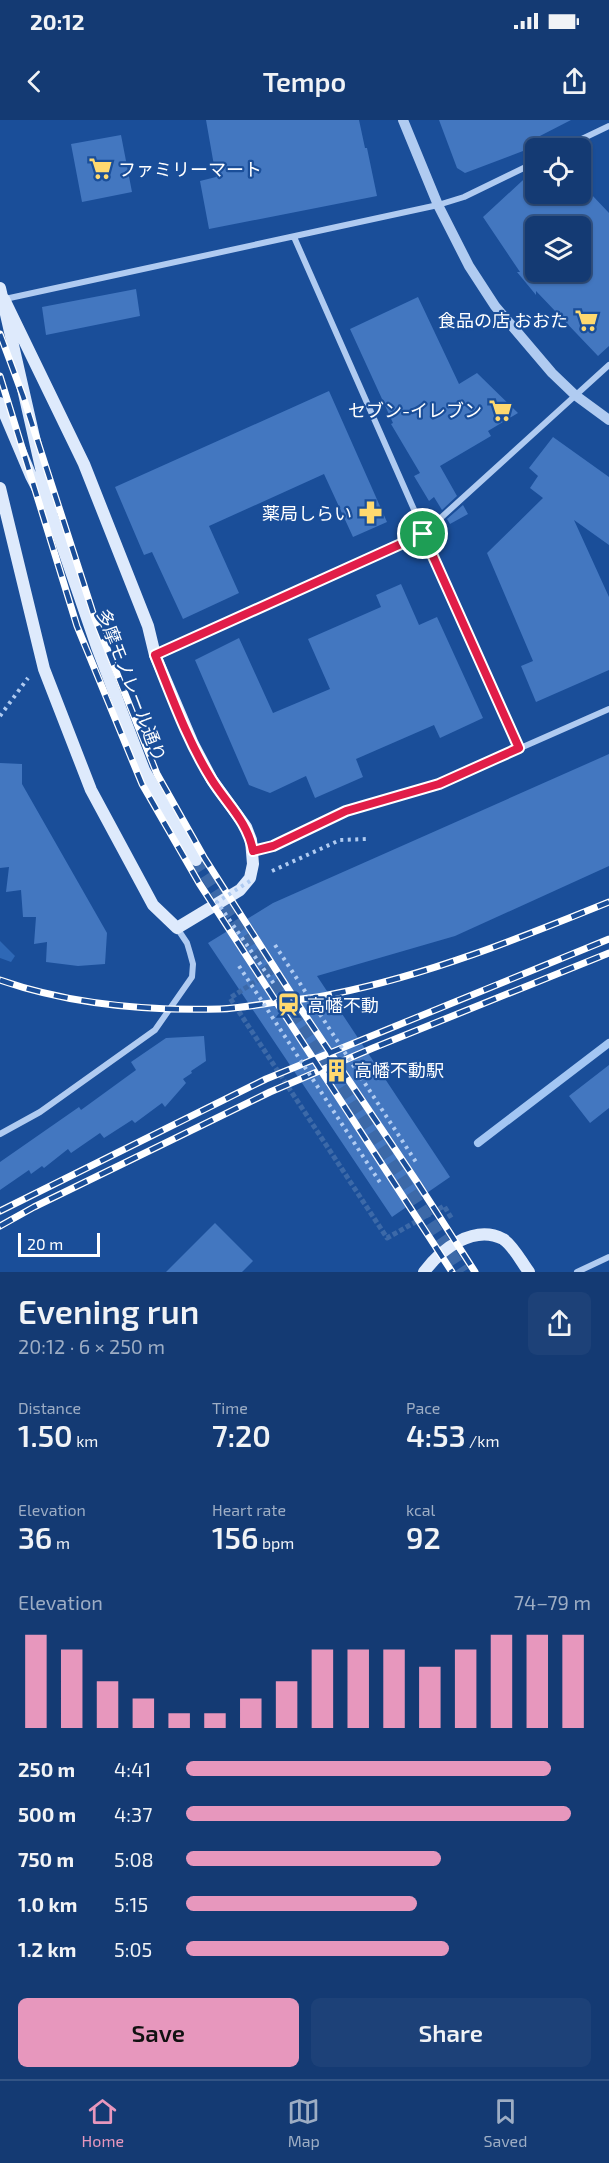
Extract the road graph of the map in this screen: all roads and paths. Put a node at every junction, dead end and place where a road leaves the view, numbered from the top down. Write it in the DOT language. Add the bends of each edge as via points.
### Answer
graph roads {
  1 [pos="403,120"];
  2 [pos="609,126"];
  3 [pos="584,138"];
  4 [pos="525,167"];
  5 [pos="438,205"];
  6 [pos="294,237"];
  7 [pos="2,293"];
  8 [pos="609,365"];
  9 [pos="576,395"];
  10 [pos="0,403"];
  11 [pos="609,420"];
  12 [pos="0,488"];
  13 [pos="52,516"];
  14 [pos="423,534"];
  15 [pos="155,655"];
  16 [pos="30,675"];
  17 [pos="609,709"];
  18 [pos="0,716"];
  19 [pos="519,748"];
  20 [pos="366,839"];
  21 [pos="253,851"];
  22 [pos="196,860"];
  23 [pos="270,872"];
  24 [pos="260,877"];
  25 [pos="177,928"];
  26 [pos="275,945"];
  27 [pos="239,966"];
  28 [pos="274,984"];
  29 [pos="0,1134"];
  30 [pos="416,1162"];
  31 [pos="381,1184"];
  32 [pos="609,1257"];
  33 [pos="424,1272"];
  34 [pos="530,1272"];
  35 [pos="577,1272"];
  1 -- 5 [label="street"];
  2 -- 3 [label="street"];
  4 -- 5 [label="street"];
  5 -- 6 [label="street"];
  5 -- 9 [label="street" via="495,306"];
  6 -- 7 [label="street"];
  6 -- 14 [label="street"];
  7 -- 13 [label="main road, 多摩モノレール通り"];
  7 -- 15 [label="main road" via="84,464 148,626"];
  8 -- 9 [label="street"];
  9 -- 11 [label="street"];
  9 -- 14 [label="street"];
  10 -- 13 [label="main road, 多摩モノレール通り"];
  12 -- 25 [label="main road" via="44,669 91,790 153,905"];
  13 -- 22 [label="main road, 多摩モノレール通り" via="144,770"];
  14 -- 15 [label="street"];
  14 -- 19 [label="street"];
  15 -- 21 [label="main road" via="193,744 212,780 246,827"];
  16 -- 18 [label="path"];
  17 -- 19 [label="street"];
  19 -- 21 [label="street" via="439,784 346,811 273,846"];
  20 -- 23 [label="path" via="340,840"];
  21 -- 25 [label="main road" via="250,878 240,890"];
  24 -- 28 [label="path, bridge" via="217,902"];
  25 -- 29 [label="street" via="187,943 192,977 155,1030 40,1112"];
  26 -- 30 [label="path, bridge"];
  27 -- 31 [label="path, bridge"];
  32 -- 35 [label="street"];
  33 -- 34 [label="main road" via="434,1258 466,1237 486,1233 505,1240"];
}
